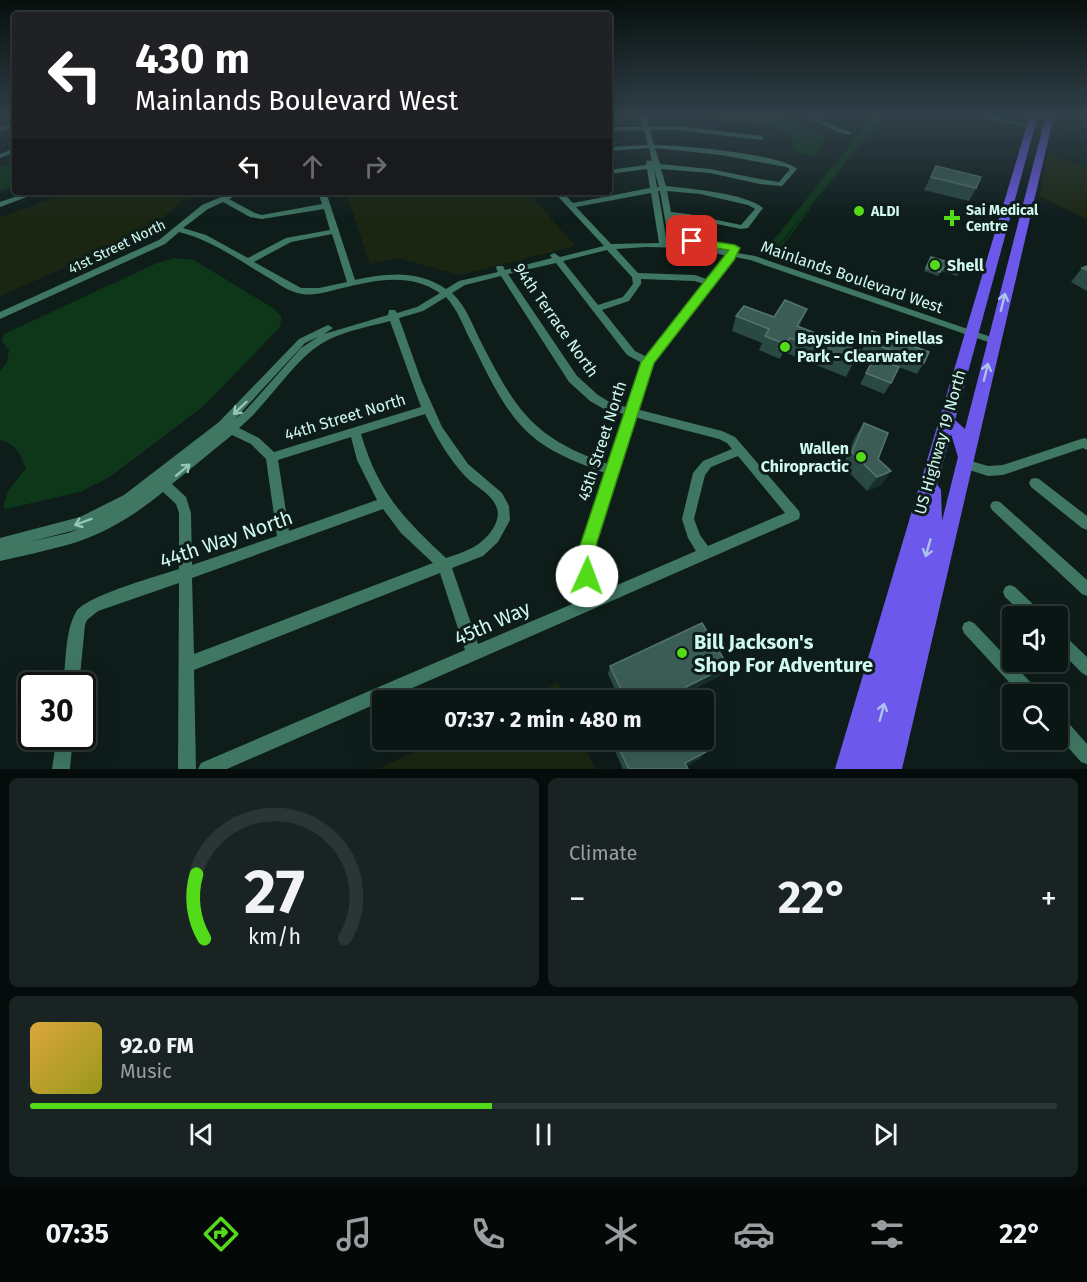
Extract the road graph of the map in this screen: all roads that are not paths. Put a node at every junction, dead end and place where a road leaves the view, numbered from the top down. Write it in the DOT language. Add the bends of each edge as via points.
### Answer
graph roads {
  1 [pos="650,151"];
  2 [pos="716,151"];
  3 [pos="1024,151"];
  4 [pos="1031,151"];
  5 [pos="1040,151"];
  6 [pos="654,166"];
  7 [pos="612,172"];
  8 [pos="659,188"];
  9 [pos="1031,190"];
  10 [pos="1012,191"];
  11 [pos="28,195"];
  12 [pos="232,195"];
  13 [pos="323,195"];
  14 [pos="561,195"];
  15 [pos="223,199"];
  16 [pos="0,205"];
  17 [pos="326,206"];
  18 [pos="571,206"];
  19 [pos="667,214"];
  20 [pos="180,230"];
  21 [pos="334,231"];
  22 [pos="668,242"];
  23 [pos="607,245"];
  24 [pos="1018,246"];
  25 [pos="734,251"];
  26 [pos="556,257"];
  27 [pos="246,262"];
  28 [pos="502,270"];
  29 [pos="636,276"];
  30 [pos="710,283"];
  31 [pos="352,284"];
  32 [pos="444,291"];
  33 [pos="596,309"];
  34 [pos="393,315"];
  35 [pos="0,316"];
  36 [pos="972,330"];
  37 [pos="994,338"];
  38 [pos="648,362"];
  39 [pos="429,409"];
  40 [pos="631,412"];
  41 [pos="945,422"];
  42 [pos="227,427"];
  43 [pos="355,432"];
  44 [pos="1086,444"];
  45 [pos="741,450"];
  46 [pos="272,457"];
  47 [pos="964,461"];
  48 [pos="933,469"];
  49 [pos="612,470"];
  50 [pos="160,482"];
  51 [pos="1035,483"];
  52 [pos="385,502"];
  53 [pos="996,506"];
  54 [pos="794,514"];
  55 [pos="1087,525"];
  56 [pos="284,539"];
  57 [pos="0,544"];
  58 [pos="705,553"];
  59 [pos="0,555"];
  60 [pos="444,565"];
  61 [pos="185,574"];
  62 [pos="1087,589"];
  63 [pos="1010,592"];
  64 [pos="598,600"];
  65 [pos="1025,606"];
  66 [pos="893,608"];
  67 [pos="969,628"];
  68 [pos="922,632"];
  69 [pos="1068,649"];
  70 [pos="474,654"];
  71 [pos="186,665"];
  72 [pos="1087,668"];
  73 [pos="73,672"];
  74 [pos="1021,684"];
  75 [pos="1068,735"];
  76 [pos="63,750"];
  77 [pos="1087,756"];
  78 [pos="61,769"];
  79 [pos="187,769"];
  80 [pos="207,769"];
  81 [pos="847,769"];
  82 [pos="868,769"];
  83 [pos="890,769"];
  1 -- 6 [label="street"];
  2 -- 6 [label="street" via="794,169 783,182 775,184 707,170"];
  3 -- 10 [label="highway, US Highway 19 North"];
  4 -- 9 [label="highway" via="1026,173"];
  5 -- 9 [label="highway, US Highway 19 North"];
  6 -- 7 [label="street"];
  6 -- 8 [label="street"];
  8 -- 18 [label="street"];
  8 -- 19 [label="street"];
  8 -- 19 [label="street" via="700,192 759,208 745,226 735,227"];
  8 -- 22 [label="street"];
  9 -- 24 [label="highway, US Highway 19 North"];
  10 -- 24 [label="highway" via="1016,199 1006,238"];
  10 -- 36 [label="highway, US Highway 19 North"];
  11 -- 16 [label="street"];
  12 -- 15 [label="street, 41st Street North"];
  13 -- 17 [label="street"];
  14 -- 18 [label="street"];
  15 -- 17 [label="street" via="262,217"];
  15 -- 20 [label="street, 41st Street North" via="199,211"];
  17 -- 21 [label="street"];
  18 -- 23 [label="street"];
  19 -- 22 [label="street"];
  20 -- 27 [label="street" via="202,236"];
  20 -- 35 [label="street, 41st Street North" via="145,251"];
  21 -- 27 [label="street" via="289,240"];
  21 -- 31 [label="street"];
  22 -- 23 [label="street, Mainlands Boulevard West"];
  22 -- 25 [label="street, Mainlands Boulevard West"];
  23 -- 26 [label="street, Mainlands Boulevard West"];
  23 -- 29 [label="street"];
  37 -- 24 [label="highway, US Highway 19 North, one-way"];
  25 -- 30 [label="street, 45th Street North"];
  25 -- 36 [label="street, Mainlands Boulevard West"];
  26 -- 28 [label="street, Mainlands Boulevard West"];
  26 -- 33 [label="street"];
  27 -- 31 [label="street" via="303,291"];
  28 -- 32 [label="street, Mainlands Boulevard West"];
  28 -- 40 [label="street, 94th Terrace North" via="573,379 608,406"];
  29 -- 30 [label="street" via="695,278"];
  29 -- 33 [label="street" via="637,284 626,299"];
  30 -- 38 [label="street, 45th Street North"];
  31 -- 32 [label="street" via="400,275"];
  32 -- 34 [label="street, Mainlands Boulevard West" via="420,309"];
  32 -- 49 [label="street" via="455,301 507,402 520,419 572,457"];
  33 -- 38 [label="street" via="630,353"];
  34 -- 39 [label="street"];
  34 -- 42 [label="street, Mainlands Boulevard West" via="337,332 313,344 249,414"];
  36 -- 37 [label="street, Mainlands Boulevard West"];
  36 -- 41 [label="highway, US Highway 19 North"];
  47 -- 37 [label="highway, US Highway 19 North, one-way"];
  38 -- 40 [label="street, 45th Street North"];
  39 -- 43 [label="street, 44th Street North"];
  39 -- 60 [label="street" via="457,459 503,506 503,520 489,544"];
  40 -- 45 [label="street, 94th Terrace North" via="722,435"];
  40 -- 49 [label="street, 45th Street North"];
  41 -- 47 [label="highway" via="958,431"];
  41 -- 48 [label="highway, US Highway 19 North"];
  42 -- 46 [label="street" via="255,441"];
  42 -- 50 [label="street, Mainlands Boulevard West"];
  43 -- 46 [label="street, 44th Street North"];
  43 -- 52 [label="street" via="366,469"];
  44 -- 47 [label="street" via="1003,470 988,471"];
  45 -- 54 [label="street, 94th Terrace North"];
  45 -- 58 [label="street" via="707,464 699,472 688,519"];
  46 -- 56 [label="street"];
  47 -- 68 [label="highway, US Highway 19 North"];
  48 -- 66 [label="highway, US Highway 19 North"];
  48 -- 68 [label="highway, one-way" via="932,534 913,602 914,619"];
  49 -- 64 [label="street, 45th Street North" via="585,558 587,576"];
  50 -- 57 [label="street, Mainlands Boulevard West, one-way" via="104,513"];
  50 -- 59 [label="street, Mainlands Boulevard West" via="114,520 91,531"];
  50 -- 61 [label="street" via="182,501"];
  51 -- 55 [label="street"];
  52 -- 56 [label="street, 44th Way North"];
  52 -- 60 [label="street" via="406,530"];
  53 -- 62 [label="street"];
  54 -- 58 [label="street, 45th Way"];
  56 -- 61 [label="street, 44th Way North"];
  58 -- 64 [label="street, 45th Way"];
  60 -- 70 [label="street"];
  60 -- 71 [label="street"];
  61 -- 71 [label="street"];
  61 -- 73 [label="street, 44th Way North" via="93,606 82,615"];
  63 -- 65 [label="street"];
  64 -- 70 [label="street, 45th Way"];
  66 -- 81 [label="highway, US Highway 19 North"];
  82 -- 66 [label="highway, one-way" via="901,640"];
  67 -- 74 [label="street"];
  68 -- 83 [label="highway, US Highway 19 North"];
  69 -- 72 [label="street"];
  70 -- 80 [label="street, 45th Way"];
  71 -- 79 [label="street"];
  75 -- 77 [label="street"];
  76 -- 78 [label="street"];
}
